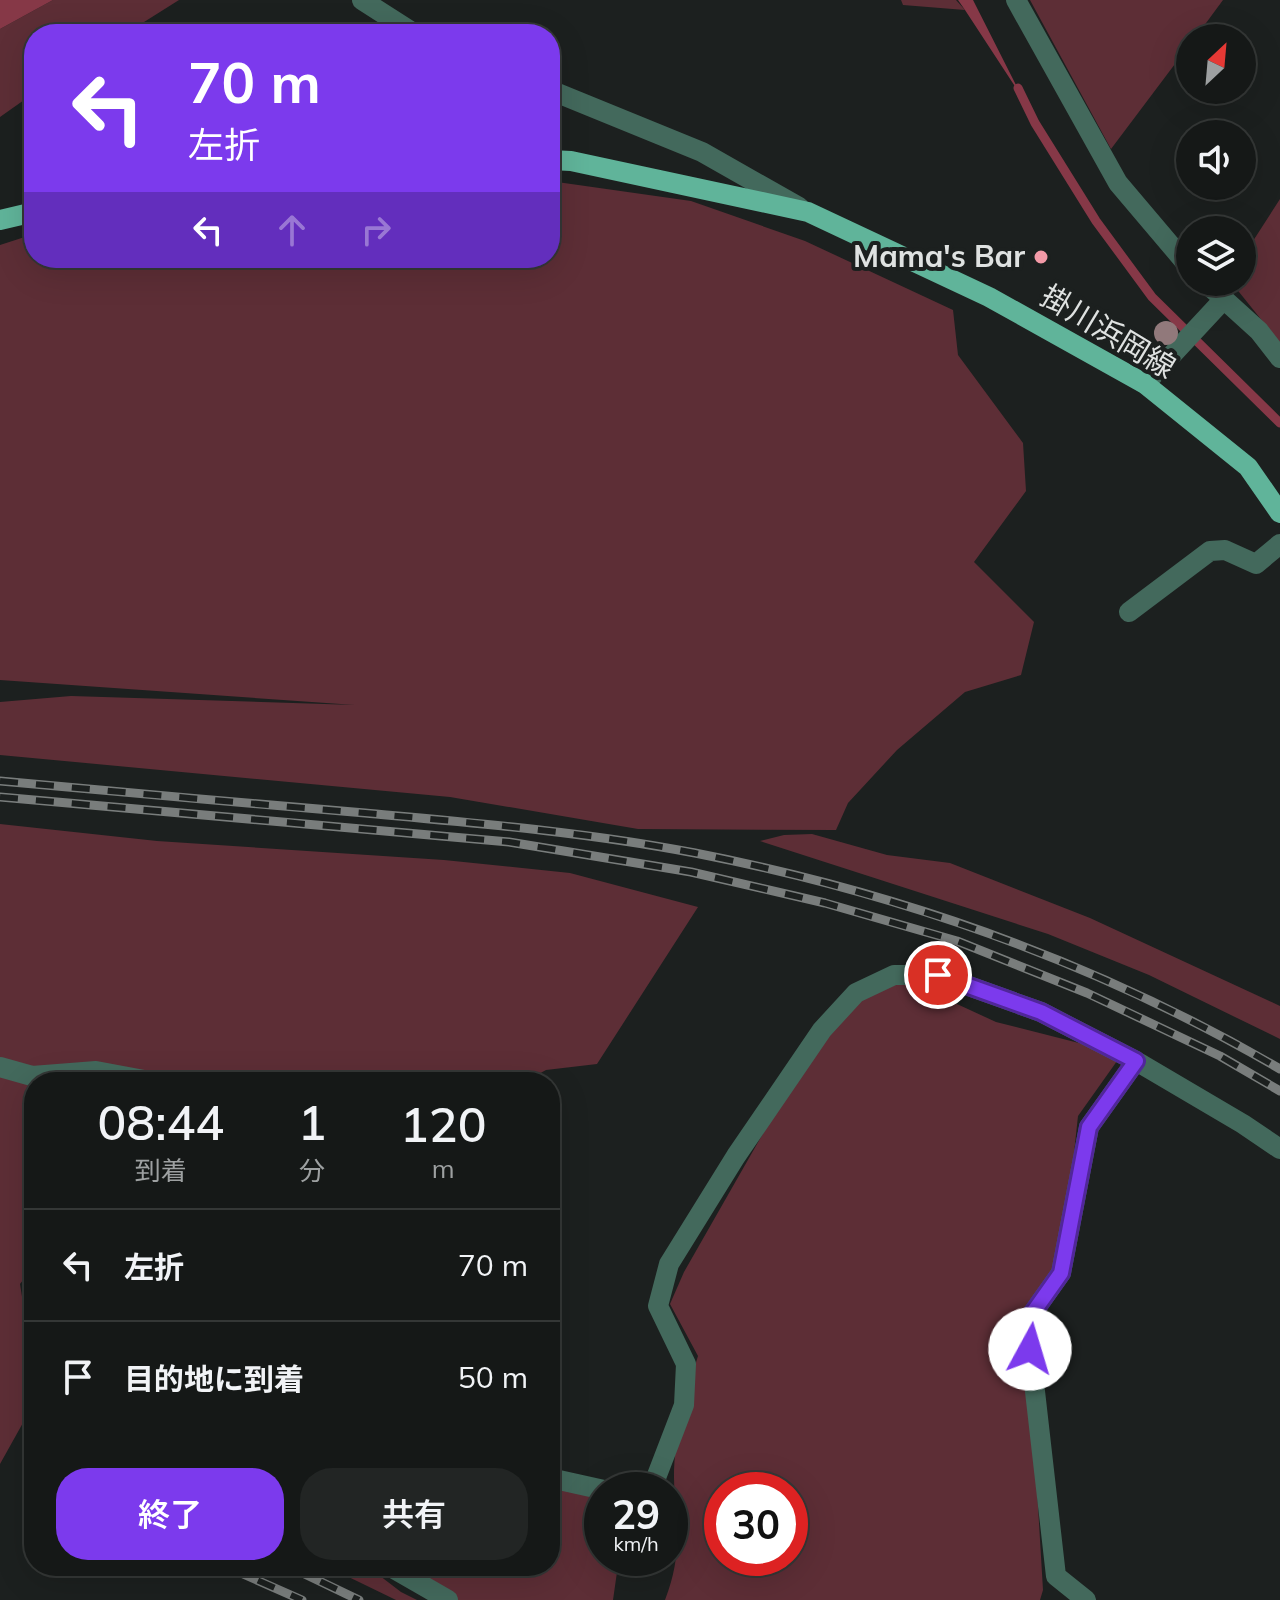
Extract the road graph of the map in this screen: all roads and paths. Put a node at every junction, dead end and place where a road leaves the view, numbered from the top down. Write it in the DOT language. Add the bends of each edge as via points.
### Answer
graph roads {
  1 [pos="362,0"];
  2 [pos="1016,0"];
  3 [pos="399,24"];
  4 [pos="560,94"];
  5 [pos="560,160"];
  6 [pos="808,212"];
  7 [pos="24,214"];
  8 [pos="0,220"];
  9 [pos="1176,251"];
  10 [pos="1221,296"];
  11 [pos="1224,299"];
  12 [pos="1280,358"];
  13 [pos="1145,384"];
  14 [pos="1280,513"];
  15 [pos="1280,544"];
  16 [pos="1129,612"];
  17 [pos="1136,1061"];
  18 [pos="0,1067"];
  19 [pos="24,1074"];
  20 [pos="1280,1149"];
  21 [pos="658,1472"];
  22 [pos="560,1480"];
  23 [pos="584,1486"];
  24 [pos="407,1576"];
  25 [pos="423,1576"];
  26 [pos="442,1596"];
  27 [pos="1086,1600"];
  1 -- 3 [label="street"];
  2 -- 9 [label="street" via="1118,183"];
  4 -- 6 [label="street" via="702,152"];
  5 -- 6 [label="main road, 掛川浜岡線"];
  6 -- 13 [label="main road, 掛川浜岡線" via="989,297"];
  7 -- 8 [label="main road"];
  10 -- 11 [label="street"];
  11 -- 12 [label="street"];
  11 -- 13 [label="street"];
  13 -- 14 [label="main road, 掛川浜岡線" via="1248,467"];
  15 -- 16 [label="street" via="1256,564 1225,550 1210,551"];
  17 -- 20 [label="street"];
  17 -- 21 [label="street" via="1041,1012 938,975 894,975 856,993 813,1042 669,1264 658,1306 686,1364 684,1405"];
  17 -- 27 [label="street" via="1089,1127 1061,1273 1027,1321 1056,1576"];
  18 -- 19 [label="street"];
  22 -- 23 [label="street"];
  24 -- 26 [label="street"];
  25 -- 26 [label="street"];
}
